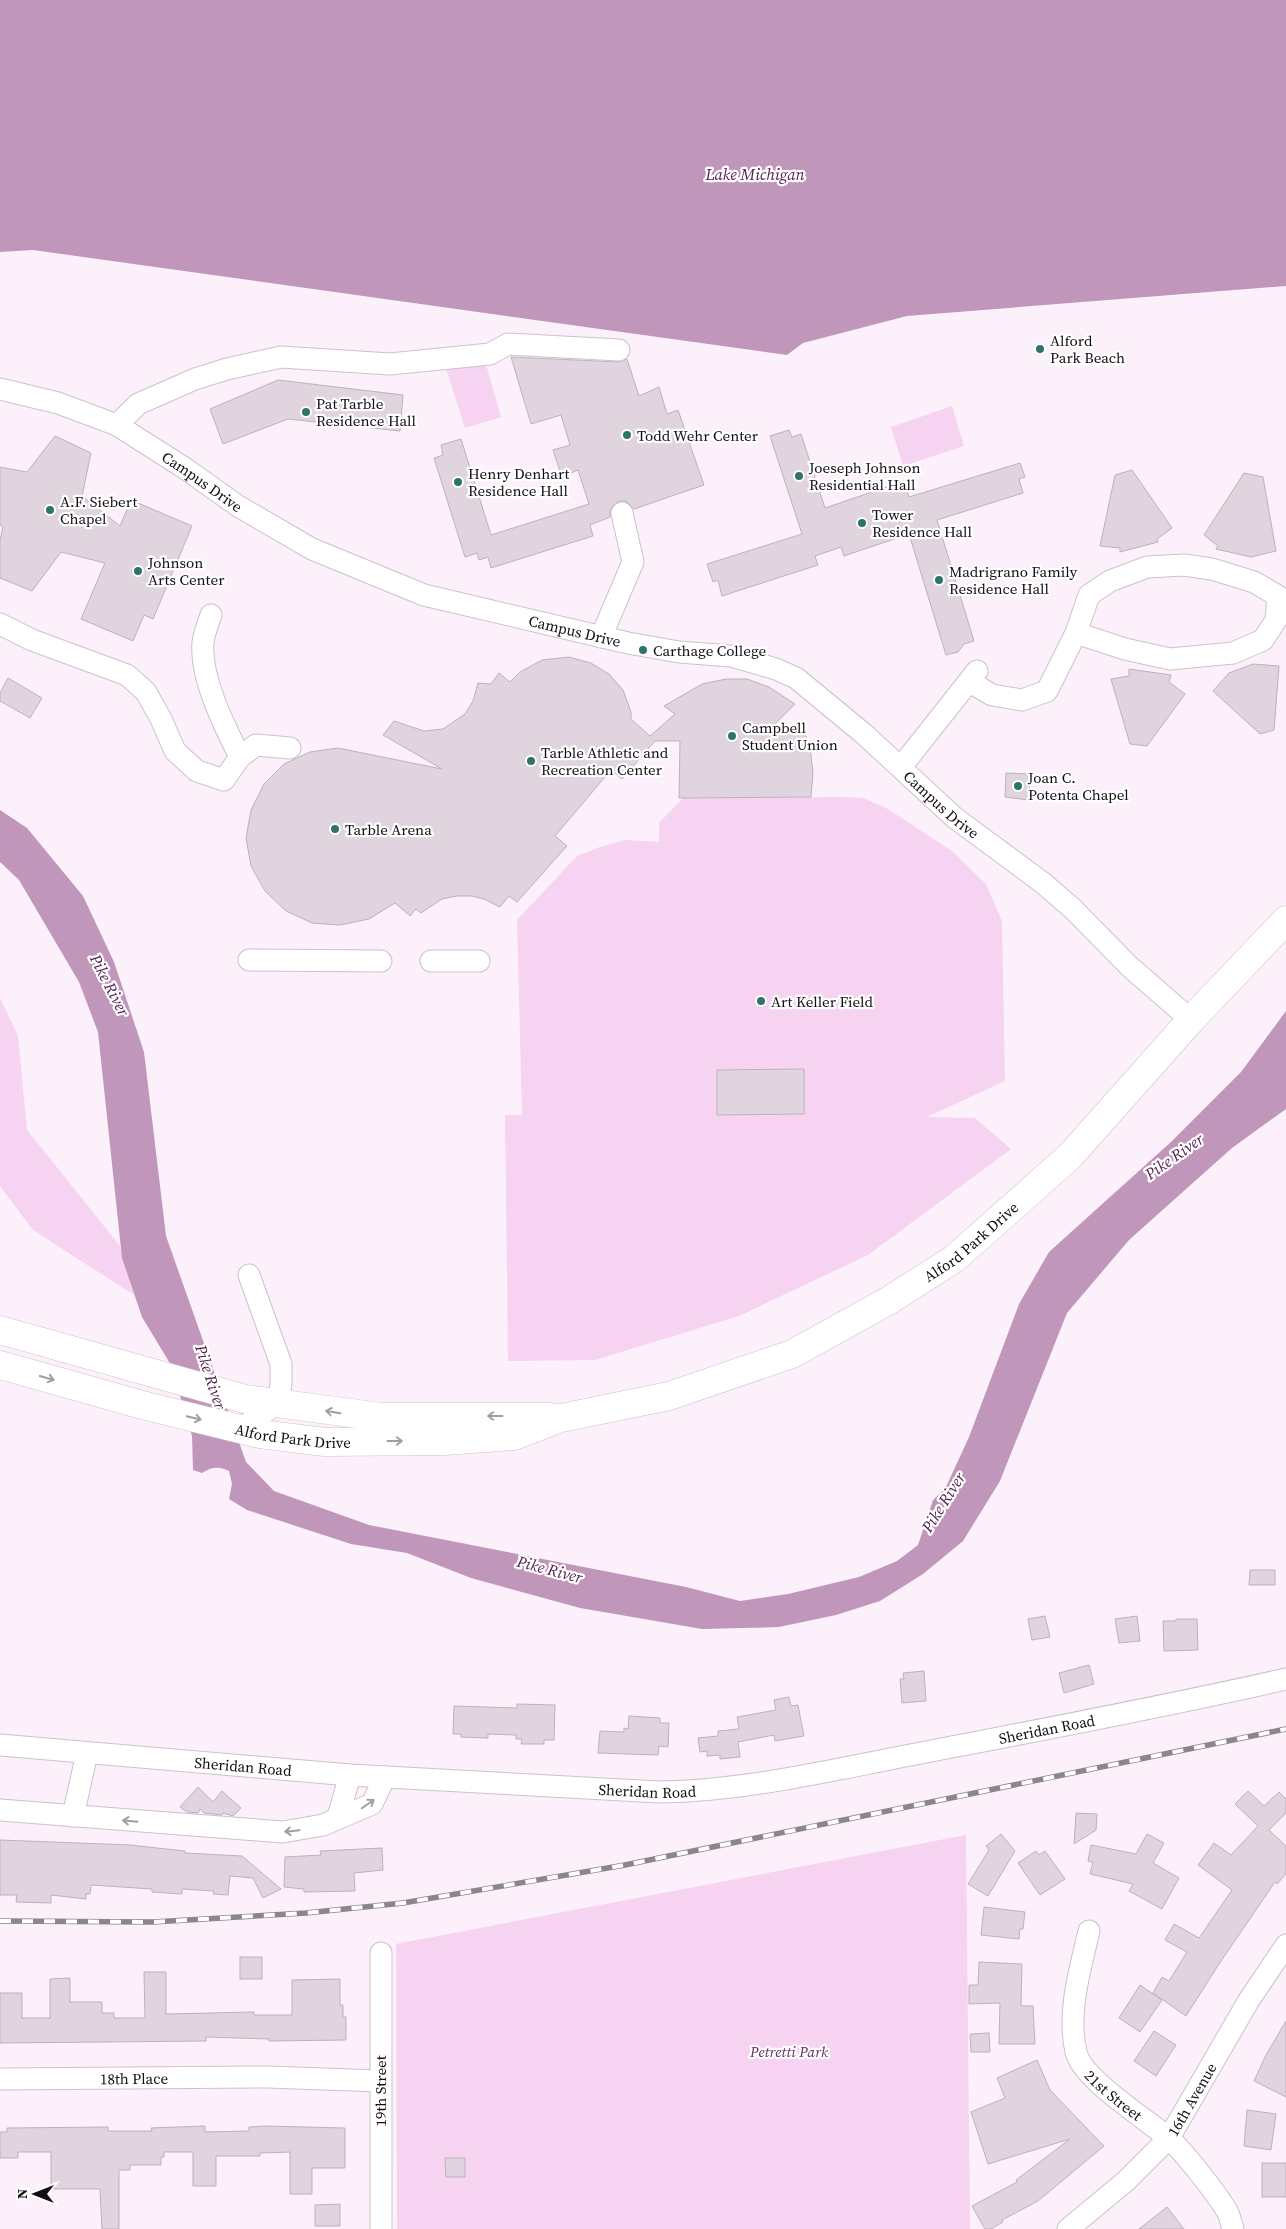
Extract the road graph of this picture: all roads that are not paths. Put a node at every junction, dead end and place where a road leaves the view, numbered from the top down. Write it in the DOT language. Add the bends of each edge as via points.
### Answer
graph roads {
  1 [pos="619,350"];
  2 [pos="0,389"];
  3 [pos="117,425"];
  4 [pos="622,513"];
  5 [pos="1282,590"];
  6 [pos="211,615"];
  7 [pos="0,624"];
  8 [pos="1076,633"];
  9 [pos="601,637"];
  10 [pos="290,748"];
  11 [pos="240,757"];
  12 [pos="901,767"];
  13 [pos="1286,920"];
  14 [pos="249,960"];
  15 [pos="381,961"];
  16 [pos="431,961"];
  17 [pos="479,961"];
  18 [pos="1192,1020"];
  19 [pos="249,1275"];
  20 [pos="0,1330"];
  21 [pos="0,1365"];
  22 [pos="278,1403"];
  23 [pos="561,1418"];
  24 [pos="250,1431"];
  25 [pos="1286,1680"];
  26 [pos="0,1745"];
  27 [pos="87,1753"];
  28 [pos="350,1775"];
  29 [pos="385,1777"];
  30 [pos="0,1810"];
  31 [pos="73,1816"];
  32 [pos="338,1817"];
  33 [pos="1089,1931"];
  34 [pos="1286,1945"];
  35 [pos="381,1953"];
  36 [pos="0,2079"];
  37 [pos="380,2081"];
  38 [pos="1169,2138"];
  39 [pos="381,2229"];
  40 [pos="1068,2229"];
  41 [pos="1233,2229"];
  1 -- 3 [label="street" via="508,344 490,354 390,364 281,357 195,379 138,404"];
  2 -- 3 [label="street, Campus Drive" via="58,403"];
  3 -- 9 [label="street, Campus Drive" via="238,506 312,549 424,595"];
  4 -- 9 [label="street" via="633,562"];
  5 -- 8 [label="street" via="1212,569 1184,565 1147,567 1110,581 1089,595"];
  5 -- 8 [label="street" via="1276,620 1263,640 1233,653 1170,659"];
  6 -- 11 [label="street" via="203,641 204,666 223,722"];
  7 -- 11 [label="street" via="32,640 127,675 146,692 175,751 197,771 224,780"];
  8 -- 12 [label="street" via="1048,691 1022,700 992,695 973,676"];
  9 -- 12 [label="street, Campus Drive" via="679,652 731,656 776,669 796,678"];
  10 -- 11 [label="street" via="256,746"];
  12 -- 18 [label="street, Campus Drive" via="955,818 1049,888 1130,967"];
  13 -- 18 [label="main road, Alford Park Drive"];
  14 -- 15 [label="street"];
  16 -- 17 [label="street"];
  18 -- 23 [label="main road, Alford Park Drive" via="1070,1156 954,1259 888,1301 792,1354 669,1396"];
  19 -- 22 [label="street" via="281,1364"];
  20 -- 22 [label="main road, Alford Park Drive" via="245,1399"];
  21 -- 24 [label="main road, Alford Park Drive, one-way"];
  23 -- 22 [label="main road, Alford Park Drive, one-way" via="380,1417"];
  22 -- 24 [label="street"];
  24 -- 23 [label="main road, Alford Park Drive, one-way" via="325,1442 445,1441 514,1436"];
  25 -- 29 [label="street, Sheridan Road" via="1153,1709 725,1788 658,1792"];
  26 -- 27 [label="street, Sheridan Road"];
  27 -- 28 [label="street, Sheridan Road"];
  27 -- 31 [label="street"];
  28 -- 29 [label="street, Sheridan Road"];
  28 -- 32 [label="street"];
  32 -- 29 [label="street, one-way" via="372,1804"];
  30 -- 31 [label="street"];
  32 -- 31 [label="street, one-way" via="315,1828 283,1832"];
  33 -- 38 [label="street, 21st Street" via="1075,1995 1073,2032 1076,2054 1084,2068 1102,2086"];
  34 -- 38 [label="street, 16th Avenue" via="1249,2000"];
  35 -- 37 [label="street, 19th Street"];
  36 -- 37 [label="street, 18th Place" via="268,2077"];
  37 -- 39 [label="street, 19th Street"];
  38 -- 40 [label="street, 16th Avenue" via="1126,2181"];
  38 -- 41 [label="street, 21st Street" via="1227,2212"];
}
